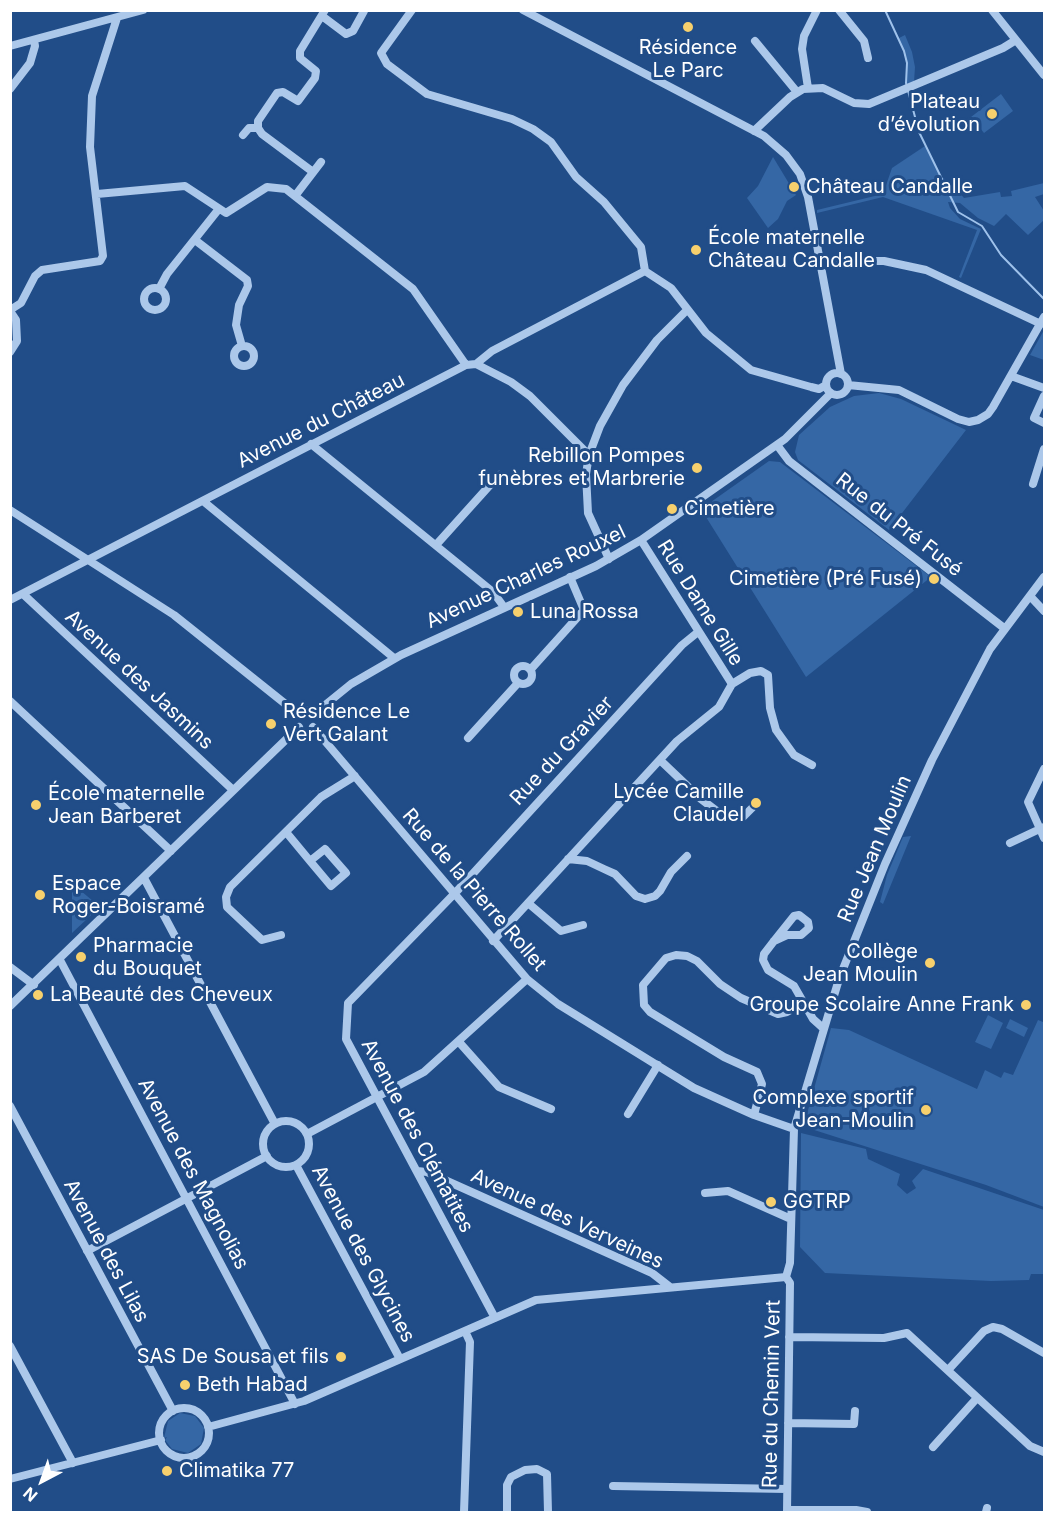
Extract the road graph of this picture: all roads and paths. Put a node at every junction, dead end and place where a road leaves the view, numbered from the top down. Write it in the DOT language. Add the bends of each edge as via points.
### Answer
graph roads {
  1 [pos="143,10"];
  2 [pos="364,10"];
  3 [pos="412,10"];
  4 [pos="523,10"];
  5 [pos="817,10"];
  6 [pos="839,10"];
  7 [pos="992,10"];
  8 [pos="324,13"];
  9 [pos="117,18"];
  10 [pos="34,40"];
  11 [pos="1016,40"];
  12 [pos="755,41"];
  13 [pos="10,46"];
  14 [pos="868,58"];
  15 [pos="1044,75"];
  16 [pos="808,88"];
  17 [pos="10,89"];
  18 [pos="797,92"];
  19 [pos="258,128"];
  20 [pos="754,131"];
  21 [pos="243,135"];
  22 [pos="321,162"];
  23 [pos="313,172"];
  24 [pos="98,194"];
  25 [pos="295,196"];
  26 [pos="218,210"];
  27 [pos="195,240"];
  28 [pos="822,266"];
  29 [pos="645,271"];
  30 [pos="159,289"];
  31 [pos="687,310"];
  32 [pos="10,311"];
  33 [pos="1042,321"];
  34 [pos="242,346"];
  35 [pos="10,352"];
  36 [pos="476,364"];
  37 [pos="466,365"];
  38 [pos="841,375"];
  39 [pos="1011,376"];
  40 [pos="848,385"];
  41 [pos="1044,388"];
  42 [pos="829,389"];
  43 [pos="1044,396"];
  44 [pos="1044,423"];
  45 [pos="311,444"];
  46 [pos="777,445"];
  47 [pos="1044,449"];
  48 [pos="589,455"];
  49 [pos="499,475"];
  50 [pos="1033,484"];
  51 [pos="203,501"];
  52 [pos="10,510"];
  53 [pos="641,540"];
  54 [pos="436,545"];
  55 [pos="89,559"];
  56 [pos="609,559"];
  57 [pos="570,577"];
  58 [pos="1044,577"];
  59 [pos="23,594"];
  60 [pos="1030,596"];
  61 [pos="10,600"];
  62 [pos="504,607"];
  63 [pos="1044,611"];
  64 [pos="1004,628"];
  65 [pos="698,632"];
  66 [pos="394,658"];
  67 [pos="531,669"];
  68 [pos="518,683"];
  69 [pos="732,684"];
  70 [pos="10,701"];
  71 [pos="298,714"];
  72 [pos="314,714"];
  73 [pos="299,727"];
  74 [pos="313,727"];
  75 [pos="468,738"];
  76 [pos="660,760"];
  77 [pos="812,765"];
  78 [pos="1044,769"];
  79 [pos="355,776"];
  80 [pos="233,790"];
  81 [pos="758,802"];
  82 [pos="1042,828"];
  83 [pos="286,832"];
  84 [pos="1044,838"];
  85 [pos="1010,843"];
  86 [pos="171,851"];
  87 [pos="687,856"];
  88 [pos="568,859"];
  89 [pos="310,861"];
  90 [pos="144,878"];
  91 [pos="453,894"];
  92 [pos="528,903"];
  93 [pos="583,925"];
  94 [pos="281,935"];
  95 [pos="492,941"];
  96 [pos="774,941"];
  97 [pos="60,960"];
  98 [pos="10,967"];
  99 [pos="527,980"];
  100 [pos="34,985"];
  101 [pos="804,1003"];
  102 [pos="10,1006"];
  103 [pos="823,1028"];
  104 [pos="459,1042"];
  105 [pos="658,1065"];
  106 [pos="377,1097"];
  107 [pos="10,1106"];
  108 [pos="551,1109"];
  109 [pos="628,1114"];
  110 [pos="754,1115"];
  111 [pos="275,1124"];
  112 [pos="794,1129"];
  113 [pos="307,1134"];
  114 [pos="267,1156"];
  115 [pos="296,1165"];
  116 [pos="417,1171"];
  117 [pos="705,1193"];
  118 [pos="188,1198"];
  119 [pos="791,1219"];
  120 [pos="87,1251"];
  121 [pos="786,1277"];
  122 [pos="670,1287"];
  123 [pos="495,1318"];
  124 [pos="465,1331"];
  125 [pos="789,1337"];
  126 [pos="10,1347"];
  127 [pos="1044,1353"];
  128 [pos="400,1359"];
  129 [pos="949,1369"];
  130 [pos="977,1398"];
  131 [pos="295,1404"];
  132 [pos="173,1411"];
  133 [pos="855,1411"];
  134 [pos="788,1423"];
  135 [pos="208,1427"];
  136 [pos="161,1440"];
  137 [pos="933,1447"];
  138 [pos="1044,1452"];
  139 [pos="73,1463"];
  140 [pos="10,1479"];
  141 [pos="613,1486"];
  142 [pos="787,1489"];
  143 [pos="787,1511"];
  144 [pos="464,1512"];
  145 [pos="507,1512"];
  146 [pos="548,1512"];
  147 [pos="837,1512"];
  148 [pos="867,1512"];
  1 -- 9 [label="street"];
  2 -- 8 [label="street" via="346,34"];
  3 -- 29 [label="street" via="381,53 387,64 427,94 512,119 551,141 576,177 604,202 641,247"];
  4 -- 20 [label="street"];
  5 -- 16 [label="street" via="802,49"];
  6 -- 14 [label="street" via="864,41"];
  7 -- 11 [label="street"];
  8 -- 19 [label="street" via="300,51 300,58 316,71 315,78 298,101 283,92 277,93 258,121"];
  9 -- 10 [label="street"];
  9 -- 24 [label="street" via="92,96 90,147"];
  10 -- 13 [label="street"];
  10 -- 17 [label="street" via="30,63"];
  11 -- 15 [label="street"];
  11 -- 16 [label="street" via="864,105 823,88"];
  12 -- 18 [label="street"];
  16 -- 18 [label="street"];
  18 -- 20 [label="street"];
  19 -- 21 [label="street" via="249,128"];
  19 -- 23 [label="street"];
  20 -- 28 [label="street" via="769,139 800,174"];
  22 -- 23 [label="street"];
  23 -- 25 [label="street"];
  24 -- 26 [label="street" via="185,186"];
  24 -- 32 [label="street" via="103,256 100,261 42,270 21,303"];
  25 -- 26 [label="street" via="286,189 267,187 232,211"];
  25 -- 37 [label="street" via="413,289"];
  26 -- 27 [label="street"];
  27 -- 30 [label="street"];
  27 -- 34 [label="street" via="247,280 236,325"];
  28 -- 33 [label="street" via="884,261 919,268"];
  28 -- 38 [label="street"];
  29 -- 31 [label="street" via="671,288"];
  29 -- 36 [label="street, Avenue du Château" via="492,351"];
  31 -- 42 [label="street" via="718,345 751,370"];
  31 -- 48 [label="street" via="657,340 623,385"];
  32 -- 35 [label="street" via="16,320 17,341"];
  33 -- 39 [label="street"];
  36 -- 37 [label="street, Avenue du Château"];
  36 -- 48 [label="street" via="530,396"];
  37 -- 45 [label="street, Avenue du Château"];
  38 -- 40 [label="street"];
  38 -- 42 [label="street" via="831,376"];
  39 -- 40 [label="street" via="988,414 969,422 899,390"];
  39 -- 41 [label="street"];
  40 -- 42 [label="street" via="840,395"];
  42 -- 46 [label="street, Avenue Charles Rouxel"];
  43 -- 44 [label="street" via="1034,418"];
  45 -- 51 [label="street, Avenue du Château"];
  45 -- 54 [label="street"];
  46 -- 53 [label="street, Avenue Charles Rouxel"];
  46 -- 64 [label="street, Rue du Pré Fusé" via="789,461"];
  47 -- 50 [label="street"];
  48 -- 56 [label="street" via="588,513"];
  49 -- 54 [label="street"];
  51 -- 55 [label="street, Avenue du Château"];
  51 -- 66 [label="street"];
  52 -- 55 [label="street"];
  53 -- 56 [label="street, Avenue Charles Rouxel"];
  53 -- 65 [label="street, Rue Dame Gille"];
  54 -- 62 [label="street" via="493,592"];
  55 -- 59 [label="street, Avenue du Château"];
  55 -- 71 [label="street" via="193,629"];
  56 -- 57 [label="street, Avenue Charles Rouxel"];
  57 -- 62 [label="street, Avenue Charles Rouxel"];
  57 -- 67 [label="street" via="584,610"];
  58 -- 60 [label="street, Rue Jean Moulin"];
  59 -- 61 [label="street, Avenue du Château"];
  59 -- 80 [label="street, Avenue des Jasmins"];
  60 -- 63 [label="street"];
  60 -- 64 [label="street, Rue Jean Moulin"];
  62 -- 66 [label="street, Avenue Charles Rouxel"];
  64 -- 103 [label="street, Rue Jean Moulin" via="957,711 905,817"];
  65 -- 69 [label="street, Rue Dame Gille"];
  65 -- 91 [label="street, Rue du Gravier"];
  66 -- 72 [label="street, Avenue Charles Rouxel" via="351,684"];
  67 -- 68 [label="street" via="533,678 529,683"];
  67 -- 68 [label="street" via="516,669 514,678"];
  68 -- 75 [label="street"];
  69 -- 76 [label="street" via="718,707"];
  69 -- 77 [label="street" via="750,673 761,671 768,675 776,730 794,755"];
  70 -- 86 [label="street"];
  71 -- 72 [label="street" via="306,710"];
  71 -- 73 [label="street"];
  72 -- 74 [label="street"];
  73 -- 74 [label="street"];
  73 -- 80 [label="street"];
  74 -- 79 [label="street, Rue de la Pierre Rollet"];
  76 -- 81 [label="street" via="722,815 743,817"];
  76 -- 88 [label="street"];
  78 -- 82 [label="street" via="1028,802"];
  79 -- 83 [label="street" via="321,798"];
  79 -- 91 [label="street, Rue de la Pierre Rollet"];
  80 -- 86 [label="street"];
  82 -- 84 [label="street"];
  82 -- 85 [label="street"];
  83 -- 89 [label="street"];
  83 -- 94 [label="street" via="230,887 226,897 227,907 262,940"];
  86 -- 90 [label="street"];
  87 -- 88 [label="street" via="660,891 645,899 636,896 604,868"];
  88 -- 92 [label="street"];
  90 -- 97 [label="street"];
  90 -- 111 [label="street"];
  91 -- 95 [label="street, Rue de la Pierre Rollet"];
  91 -- 106 [label="street, Avenue des Clématites" via="348,1003 345,1034"];
  92 -- 93 [label="street" via="561,932"];
  92 -- 95 [label="street"];
  95 -- 99 [label="street, Rue de la Pierre Rollet"];
  96 -- 101 [label="street" via="764,954 765,966 794,986"];
  97 -- 100 [label="street"];
  97 -- 118 [label="street, Avenue des Magnolias"];
  98 -- 100 [label="street"];
  99 -- 104 [label="street"];
  99 -- 105 [label="street, Rue de la Pierre Rollet" via="558,1004"];
  100 -- 102 [label="street"];
  101 -- 103 [label="street" via="815,1023"];
  101 -- 110 [label="street" via="778,1014 741,998 687,956 666,958 643,985 644,1005 650,1012 724,1057 757,1072 762,1084"];
  103 -- 112 [label="street, Rue Jean Moulin"];
  104 -- 106 [label="street" via="424,1072"];
  104 -- 108 [label="street" via="499,1087"];
  105 -- 109 [label="street"];
  105 -- 110 [label="street, Rue de la Pierre Rollet" via="694,1088"];
  106 -- 113 [label="street"];
  106 -- 116 [label="street, Avenue des Clématites"];
  107 -- 120 [label="street, Avenue des Lilas"];
  110 -- 112 [label="street, Rue de la Pierre Rollet"];
  111 -- 113 [label="street" via="297,1123"];
  111 -- 114 [label="street" via="263,1142"];
  112 -- 119 [label="street, Rue Jean Moulin"];
  113 -- 115 [label="street" via="309,1148"];
  114 -- 115 [label="street" via="277,1165"];
  114 -- 118 [label="street"];
  115 -- 128 [label="street, Avenue des Glycines"];
  116 -- 122 [label="street, Avenue des Verveines" via="427,1172 652,1274"];
  116 -- 123 [label="street, Avenue des Clématites"];
  117 -- 119 [label="street" via="728,1191"];
  118 -- 120 [label="street"];
  118 -- 131 [label="street, Avenue des Magnolias"];
  119 -- 121 [label="street, Rue Jean Moulin"];
  120 -- 132 [label="street, Avenue des Lilas"];
  121 -- 122 [label="street"];
  121 -- 125 [label="street, Rue du Chemin Vert" via="790,1283"];
  122 -- 123 [label="street" via="536,1300"];
  123 -- 124 [label="street"];
  124 -- 128 [label="street"];
  124 -- 144 [label="street" via="470,1342"];
  125 -- 129 [label="street" via="884,1338 907,1333"];
  125 -- 134 [label="street, Rue du Chemin Vert"];
  126 -- 139 [label="street"];
  127 -- 129 [label="street" via="993,1327 984,1331"];
  128 -- 131 [label="street"];
  129 -- 130 [label="street"];
  130 -- 137 [label="street"];
  130 -- 138 [label="street" via="1030,1446"];
  131 -- 135 [label="street"];
  132 -- 135 [label="street" via="195,1410"];
  132 -- 136 [label="street" via="162,1423"];
  133 -- 134 [label="street" via="854,1424"];
  134 -- 142 [label="street, Rue du Chemin Vert"];
  135 -- 136 [label="street" via="205,1447 187,1457 174,1455"];
  136 -- 139 [label="street"];
  139 -- 140 [label="street"];
  141 -- 142 [label="street"];
  142 -- 143 [label="street, Rue du Chemin Vert"];
  143 -- 147 [label="street"];
  145 -- 146 [label="street" via="507,1485 511,1477 537,1469 547,1474"];
  147 -- 148 [label="street"];
}
